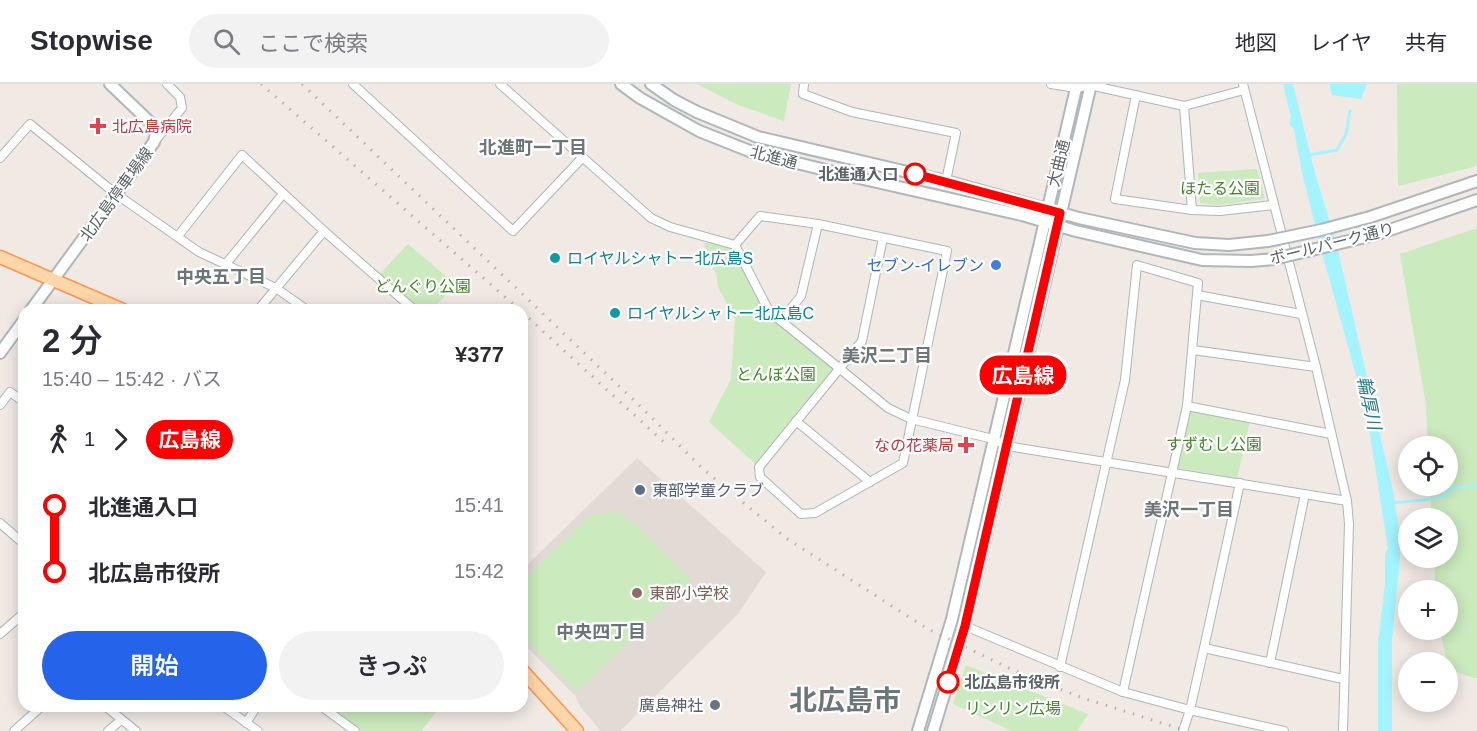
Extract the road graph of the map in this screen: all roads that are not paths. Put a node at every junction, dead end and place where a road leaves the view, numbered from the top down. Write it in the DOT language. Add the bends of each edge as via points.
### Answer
graph roads {
  1 [pos="110,84"];
  2 [pos="167,84"];
  3 [pos="500,84"];
  4 [pos="621,84"];
  5 [pos="651,84"];
  6 [pos="804,84"];
  7 [pos="1051,84"];
  8 [pos="1091,85"];
  9 [pos="359,86"];
  10 [pos="1076,86"];
  11 [pos="1244,87"];
  12 [pos="1136,95"];
  13 [pos="1184,105"];
  14 [pos="154,142"];
  15 [pos="0,158"];
  16 [pos="582,158"];
  17 [pos="946,181"];
  18 [pos="1477,181"];
  19 [pos="116,194"];
  20 [pos="283,194"];
  21 [pos="1477,200"];
  22 [pos="1273,205"];
  23 [pos="1046,209"];
  24 [pos="1192,210"];
  25 [pos="1060,213"];
  26 [pos="1044,222"];
  27 [pos="818,225"];
  28 [pos="1057,225"];
  29 [pos="324,231"];
  30 [pos="178,236"];
  31 [pos="883,238"];
  32 [pos="735,245"];
  33 [pos="0,257"];
  34 [pos="225,265"];
  35 [pos="53,280"];
  36 [pos="276,288"];
  37 [pos="1197,295"];
  38 [pos="35,304"];
  39 [pos="109,304"];
  40 [pos="263,304"];
  41 [pos="299,304"];
  42 [pos="408,304"];
  43 [pos="1301,314"];
  44 [pos="781,321"];
  45 [pos="18,328"];
  46 [pos="1192,350"];
  47 [pos="0,353"];
  48 [pos="839,367"];
  49 [pos="1316,367"];
  50 [pos="18,398"];
  51 [pos="0,405"];
  52 [pos="1186,406"];
  53 [pos="911,418"];
  54 [pos="796,421"];
  55 [pos="1331,434"];
  56 [pos="993,439"];
  57 [pos="1007,446"];
  58 [pos="1108,462"];
  59 [pos="1172,472"];
  60 [pos="870,482"];
  61 [pos="1240,483"];
  62 [pos="1305,494"];
  63 [pos="1347,501"];
  64 [pos="1,525"];
  65 [pos="18,539"];
  66 [pos="18,618"];
  67 [pos="965,626"];
  68 [pos="0,634"];
  69 [pos="1204,648"];
  70 [pos="1270,663"];
  71 [pos="1060,667"];
  72 [pos="528,677"];
  73 [pos="1343,679"];
  74 [pos="1123,692"];
  75 [pos="1190,710"];
  76 [pos="35,712"];
  77 [pos="112,712"];
  78 [pos="231,712"];
  79 [pos="253,712"];
  80 [pos="329,712"];
  81 [pos="121,720"];
  82 [pos="246,723"];
  83 [pos="14,731"];
  84 [pos="108,731"];
  85 [pos="136,731"];
  86 [pos="258,731"];
  87 [pos="355,731"];
  88 [pos="577,731"];
  89 [pos="918,731"];
  90 [pos="933,731"];
  91 [pos="1183,731"];
  92 [pos="1284,731"];
  93 [pos="1343,731"];
  1 -- 14 [label="street, 北広島停車場線" via="153,125"];
  2 -- 14 [label="street" via="180,97 182,108"];
  3 -- 16 [label="street"];
  4 -- 26 [label="street, 北進通" via="699,131 752,152"];
  5 -- 17 [label="street, 北進通" via="697,112 758,137"];
  6 -- 17 [label="street" via="803,94 852,112 956,133"];
  7 -- 10 [label="street"];
  8 -- 10 [label="street"];
  8 -- 12 [label="street"];
  8 -- 25 [label="street, 大曲通"];
  9 -- 16 [label="street" via="513,231"];
  10 -- 23 [label="street, 大曲通"];
  11 -- 13 [label="street"];
  11 -- 22 [label="street"];
  12 -- 13 [label="street"];
  12 -- 24 [label="street" via="1115,199"];
  13 -- 24 [label="street"];
  14 -- 19 [label="street, 北広島停車場線"];
  15 -- 19 [label="street" via="30,124"];
  16 -- 32 [label="street" via="651,218"];
  17 -- 23 [label="street, 北進通"];
  18 -- 25 [label="street, ボールパーク通り, bridge" via="1321,231 1228,245 1195,243"];
  19 -- 30 [label="street"];
  19 -- 35 [label="street, 北広島停車場線"];
  20 -- 29 [label="street"];
  20 -- 30 [label="street" via="243,155"];
  20 -- 34 [label="street"];
  21 -- 28 [label="street, ボールパーク通り, bridge" via="1378,234 1251,261 1202,260"];
  22 -- 24 [label="street" via="1220,212"];
  22 -- 43 [label="street"];
  23 -- 25 [label="street, 北進通"];
  23 -- 26 [label="street, 大曲通"];
  25 -- 28 [label="street, 大曲通"];
  26 -- 28 [label="street, ボールパーク通り"];
  26 -- 56 [label="street, 大曲通"];
  27 -- 31 [label="street"];
  27 -- 32 [label="street" via="760,216"];
  27 -- 44 [label="street" via="801,296"];
  28 -- 57 [label="street, 大曲通"];
  29 -- 36 [label="street"];
  29 -- 42 [label="street"];
  30 -- 34 [label="street"];
  31 -- 48 [label="street" via="862,341"];
  31 -- 53 [label="street" via="947,250"];
  32 -- 44 [label="street" via="769,311"];
  33 -- 35 [label="main road"];
  34 -- 36 [label="street"];
  35 -- 38 [label="street, 北広島停車場線"];
  35 -- 39 [label="main road"];
  36 -- 40 [label="street"];
  36 -- 41 [label="street"];
  37 -- 43 [label="street"];
  37 -- 46 [label="street"];
  37 -- 58 [label="street" via="1198,283 1137,266 1125,380"];
  43 -- 49 [label="street"];
  44 -- 48 [label="street"];
  45 -- 47 [label="street"];
  46 -- 49 [label="street"];
  46 -- 52 [label="street"];
  48 -- 53 [label="street" via="888,408"];
  48 -- 54 [label="street"];
  49 -- 55 [label="street"];
  50 -- 51 [label="street" via="10,392"];
  52 -- 55 [label="street"];
  52 -- 59 [label="street"];
  53 -- 56 [label="street"];
  53 -- 60 [label="street" via="903,463"];
  54 -- 60 [label="street"];
  54 -- 60 [label="street" via="759,467 760,477 801,514 815,513"];
  55 -- 63 [label="street"];
  56 -- 57 [label="street"];
  56 -- 89 [label="street, 大曲通" via="952,619"];
  57 -- 58 [label="street"];
  57 -- 67 [label="street, 大曲通"];
  58 -- 59 [label="street"];
  58 -- 71 [label="street"];
  59 -- 61 [label="street"];
  59 -- 74 [label="street"];
  61 -- 62 [label="street"];
  61 -- 69 [label="street"];
  62 -- 63 [label="street"];
  62 -- 70 [label="street"];
  63 -- 73 [label="street"];
  64 -- 65 [label="street"];
  66 -- 68 [label="street"];
  67 -- 71 [label="street"];
  67 -- 90 [label="street, 大曲通"];
  69 -- 70 [label="street"];
  69 -- 75 [label="street"];
  70 -- 73 [label="street"];
  71 -- 74 [label="street"];
  72 -- 88 [label="main road"];
  73 -- 93 [label="street"];
  74 -- 75 [label="street"];
  75 -- 91 [label="street"];
  75 -- 92 [label="street"];
  76 -- 83 [label="street"];
  77 -- 81 [label="street"];
  78 -- 82 [label="street"];
  79 -- 82 [label="street"];
  80 -- 87 [label="street"];
  81 -- 84 [label="street"];
  81 -- 85 [label="street"];
  82 -- 86 [label="street"];
}
